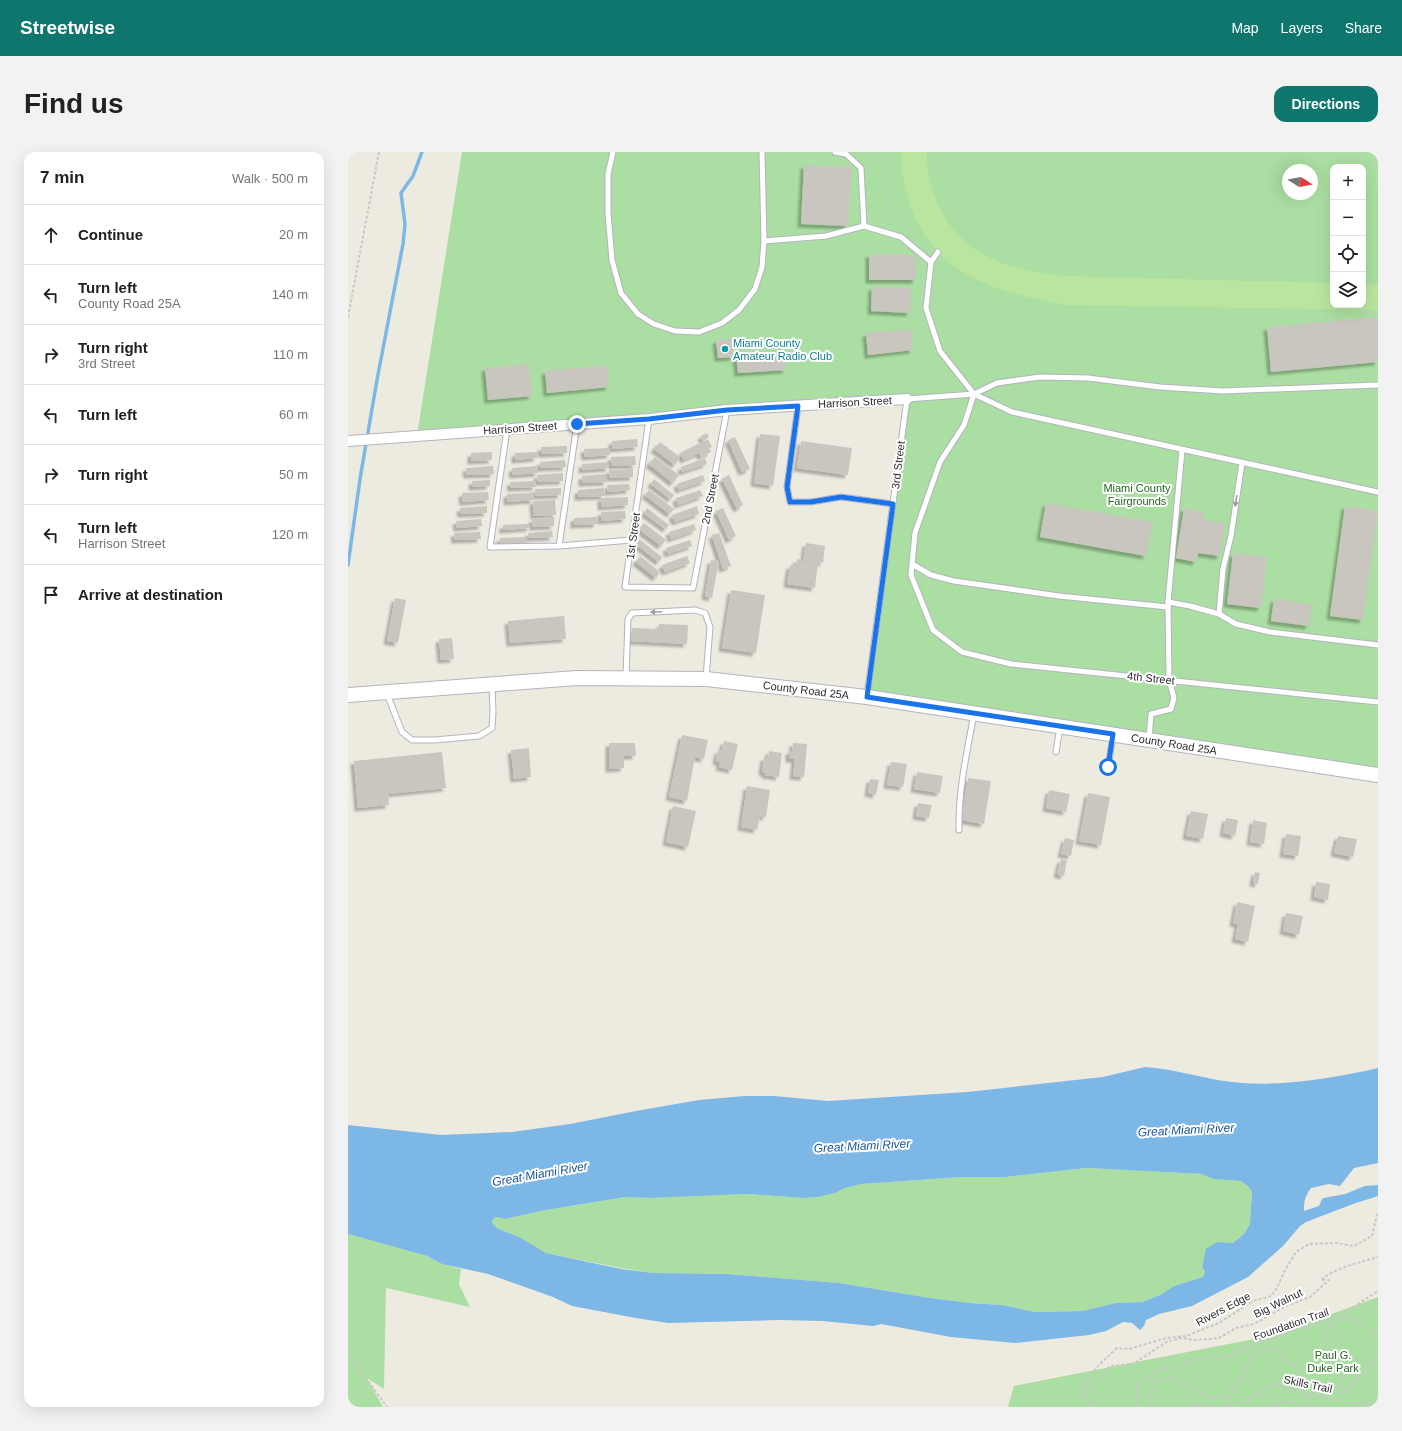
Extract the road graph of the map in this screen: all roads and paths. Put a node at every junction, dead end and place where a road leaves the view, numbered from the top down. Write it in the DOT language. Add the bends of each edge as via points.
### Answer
graph roads {
  1 [pos="379,152"];
  2 [pos="613,152"];
  3 [pos="762,152"];
  4 [pos="767,152"];
  5 [pos="834,152"];
  6 [pos="864,226"];
  7 [pos="764,241"];
  8 [pos="938,252"];
  9 [pos="931,262"];
  10 [pos="348,317"];
  11 [pos="1378,384"];
  12 [pos="974,394"];
  13 [pos="907,400"];
  14 [pos="798,406"];
  15 [pos="727,410"];
  16 [pos="649,419"];
  17 [pos="577,424"];
  18 [pos="507,429"];
  19 [pos="348,441"];
  20 [pos="1182,450"];
  21 [pos="1242,463"];
  22 [pos="1378,492"];
  23 [pos="893,504"];
  24 [pos="632,540"];
  25 [pos="559,546"];
  26 [pos="912,564"];
  27 [pos="693,588"];
  28 [pos="1168,605"];
  29 [pos="1219,614"];
  30 [pos="1378,645"];
  31 [pos="626,678"];
  32 [pos="706,679"];
  33 [pos="1169,680"];
  34 [pos="492,684"];
  35 [pos="386,692"];
  36 [pos="353,695"];
  37 [pos="867,697"];
  38 [pos="1378,702"];
  39 [pos="974,713"];
  40 [pos="1060,726"];
  41 [pos="1113,734"];
  42 [pos="1149,740"];
  43 [pos="1056,752"];
  44 [pos="1108,767"];
  45 [pos="1378,775"];
  46 [pos="959,830"];
  47 [pos="1378,1214"];
  48 [pos="1378,1256"];
  49 [pos="1378,1291"];
  50 [pos="1378,1335"];
  51 [pos="348,1353"];
  52 [pos="1378,1358"];
  53 [pos="1082,1394"];
  54 [pos="388,1407"];
  55 [pos="1096,1407"];
  56 [pos="1139,1407"];
  57 [pos="1151,1407"];
  58 [pos="1192,1407"];
  59 [pos="1216,1407"];
  60 [pos="1224,1407"];
  61 [pos="1269,1407"];
  62 [pos="1309,1407"];
  63 [pos="1350,1407"];
  64 [pos="1375,1407"];
  1 -- 10 [label="path"];
  2 -- 7 [label="lane" via="608,174 612,260 621,293 638,314 654,324 676,332 699,332 722,324 739,310 754,289 762,267"];
  3 -- 4 [label="lane"];
  3 -- 7 [label="lane"];
  5 -- 6 [label="lane" via="846,154 861,168"];
  6 -- 7 [label="lane" via="826,236"];
  6 -- 9 [label="lane" via="901,237"];
  8 -- 9 [label="lane"];
  9 -- 12 [label="lane" via="926,308 940,351"];
  11 -- 12 [label="lane" via="1223,390 1160,387 1088,378 1040,377 997,383"];
  12 -- 13 [label="lane"];
  12 -- 20 [label="lane" via="1012,412"];
  12 -- 26 [label="lane" via="964,424 940,462 915,533"];
  13 -- 14 [label="street, Harrison Street"];
  13 -- 23 [label="lane, 3rd Street"];
  14 -- 15 [label="street, Harrison Street"];
  14 -- 23 [label="lane" via="787,487 790,502 811,502 841,497"];
  15 -- 16 [label="street, Harrison Street"];
  15 -- 27 [label="lane, 2nd Street"];
  16 -- 17 [label="street, Harrison Street"];
  16 -- 24 [label="lane, 1st Street"];
  17 -- 18 [label="street, Harrison Street"];
  17 -- 25 [label="lane"];
  18 -- 19 [label="street, Harrison Street"];
  18 -- 25 [label="lane" via="490,547"];
  20 -- 21 [label="lane"];
  20 -- 28 [label="lane"];
  21 -- 22 [label="lane"];
  21 -- 29 [label="lane, one-way" via="1231,536 1223,569"];
  23 -- 37 [label="lane, 3rd Street"];
  24 -- 25 [label="lane"];
  24 -- 27 [label="lane, 1st Street" via="625,587"];
  26 -- 28 [label="lane" via="931,575 954,581 1059,596"];
  26 -- 33 [label="lane, 4th Street" via="911,575 933,630 962,652 1011,664"];
  28 -- 29 [label="lane" via="1190,606"];
  28 -- 33 [label="lane"];
  29 -- 30 [label="lane" via="1236,624 1270,632"];
  31 -- 32 [label="main road, County Road 25A"];
  32 -- 31 [label="lane, one-way" via="710,627 705,613 695,610 632,612 628,619"];
  31 -- 34 [label="main road, County Road 25A" via="577,678"];
  32 -- 37 [label="main road, County Road 25A"];
  33 -- 38 [label="lane, 4th Street"];
  33 -- 42 [label="lane" via="1174,698 1171,709 1151,714"];
  34 -- 35 [label="main road, County Road 25A"];
  34 -- 35 [label="lane" via="492,728 479,736 435,740 412,740 402,732"];
  35 -- 36 [label="main road, County Road 25A"];
  37 -- 39 [label="main road, County Road 25A"];
  39 -- 40 [label="main road, County Road 25A"];
  39 -- 46 [label="lane" via="962,786"];
  40 -- 41 [label="main road, County Road 25A"];
  40 -- 43 [label="lane"];
  41 -- 42 [label="main road, County Road 25A"];
  41 -- 44 [label="lane"];
  42 -- 45 [label="main road, County Road 25A"];
  47 -- 53 [label="path, Rivers Edge" via="1372,1236 1354,1246 1336,1243 1309,1244 1296,1252 1271,1296 1253,1301 1219,1323 1186,1336 1166,1338 1129,1349 1117,1348 1087,1380"];
  48 -- 53 [label="path, Big Walnut" via="1328,1274 1321,1280 1329,1280 1310,1297 1286,1306 1254,1324 1236,1328 1219,1338 1182,1338 1168,1341 1133,1364 1110,1366"];
  49 -- 56 [label="path, Foundation Trail" via="1343,1314 1259,1342 1222,1360 1196,1359 1182,1366 1157,1371 1139,1384"];
  50 -- 57 [label="path" via="1346,1317 1326,1329 1322,1342 1341,1368 1344,1379 1333,1391 1312,1385 1275,1348 1261,1348 1255,1352 1239,1380 1225,1395 1210,1397 1171,1378 1156,1382 1149,1400"];
  51 -- 54 [label="path"];
  52 -- 60 [label="path, Skills Trail" via="1334,1400 1274,1385"];
  53 -- 55 [label="path"];
  58 -- 59 [label="path"];
  61 -- 62 [label="path" via="1276,1402"];
  63 -- 64 [label="path" via="1356,1402 1364,1402"];
}
